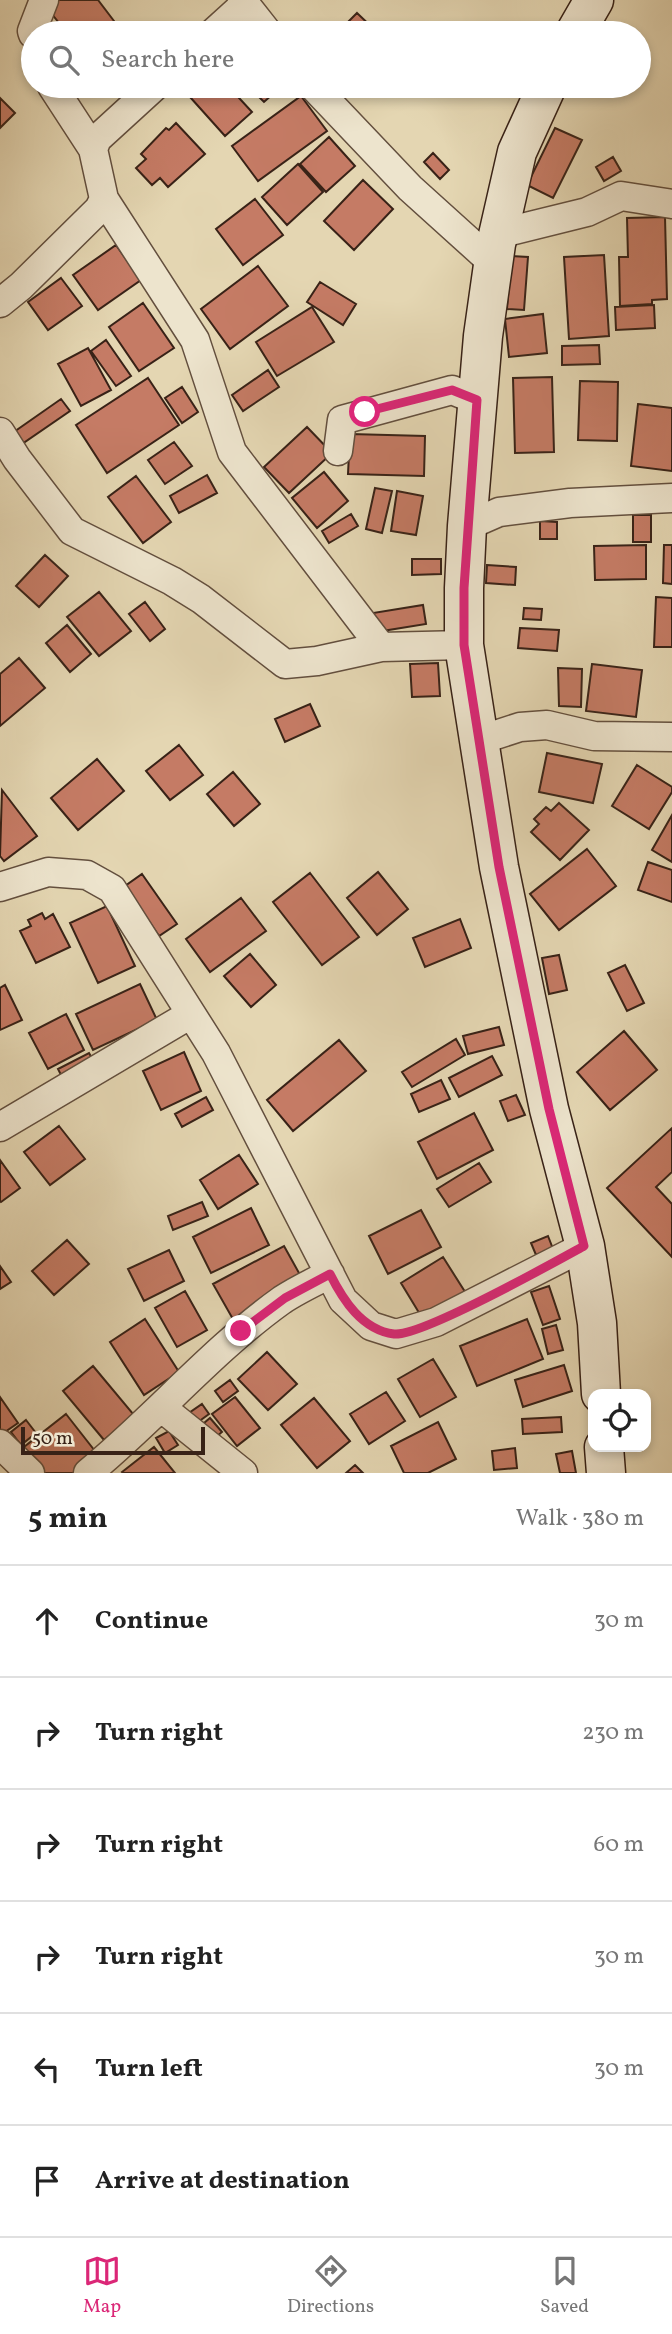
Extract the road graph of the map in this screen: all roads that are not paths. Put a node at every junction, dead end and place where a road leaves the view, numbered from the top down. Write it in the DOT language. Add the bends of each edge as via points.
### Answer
graph roads {
  1 [pos="44,0"];
  2 [pos="594,0"];
  3 [pos="243,2"];
  4 [pos="36,21"];
  5 [pos="225,21"];
  6 [pos="258,21"];
  7 [pos="582,21"];
  8 [pos="60,98"];
  9 [pos="142,98"];
  10 [pos="324,98"];
  11 [pos="542,98"];
  12 [pos="93,149"];
  13 [pos="104,199"];
  14 [pos="672,204"];
  15 [pos="496,248"];
  16 [pos="0,303"];
  17 [pos="477,400"];
  18 [pos="0,432"];
  19 [pos="338,451"];
  20 [pos="672,498"];
  21 [pos="467,526"];
  22 [pos="464,645"];
  23 [pos="381,647"];
  24 [pos="672,737"];
  25 [pos="480,740"];
  26 [pos="0,887"];
  27 [pos="191,1014"];
  28 [pos="0,1127"];
  29 [pos="584,1246"];
  30 [pos="330,1274"];
  31 [pos="601,1389"];
  32 [pos="162,1408"];
  33 [pos="0,1444"];
  34 [pos="604,1452"];
  35 [pos="30,1473"];
  36 [pos="88,1473"];
  37 [pos="243,1473"];
  38 [pos="606,1473"];
  1 -- 4 [label="street"];
  2 -- 7 [label="street"];
  3 -- 5 [label="street"];
  3 -- 6 [label="street"];
  8 -- 12 [label="street"];
  9 -- 12 [label="street" via="97,139"];
  10 -- 15 [label="street" via="410,188"];
  11 -- 15 [label="street" via="517,152"];
  12 -- 13 [label="street"];
  13 -- 16 [label="street" via="99,209"];
  13 -- 23 [label="street" via="195,340 232,452"];
  14 -- 15 [label="street" via="621,196"];
  15 -- 17 [label="street"];
  17 -- 19 [label="street" via="452,390 342,420"];
  17 -- 21 [label="street"];
  18 -- 23 [label="street" via="72,531 201,599 285,664"];
  20 -- 21 [label="street" via="499,512"];
  21 -- 22 [label="street"];
  22 -- 23 [label="street"];
  22 -- 25 [label="street"];
  24 -- 25 [label="street" via="594,736 547,725 520,727"];
  25 -- 29 [label="street" via="499,867 543,1082"];
  26 -- 27 [label="street" via="48,872 87,875 112,889"];
  27 -- 28 [label="street"];
  27 -- 30 [label="street" via="216,1053"];
  29 -- 30 [label="street" via="436,1322 396,1334 371,1326 343,1300"];
  29 -- 31 [label="street" via="597,1323"];
  30 -- 32 [label="street" via="285,1298 241,1331"];
  32 -- 36 [label="street"];
  32 -- 37 [label="street"];
  33 -- 35 [label="street"];
  34 -- 38 [label="street"];
}
